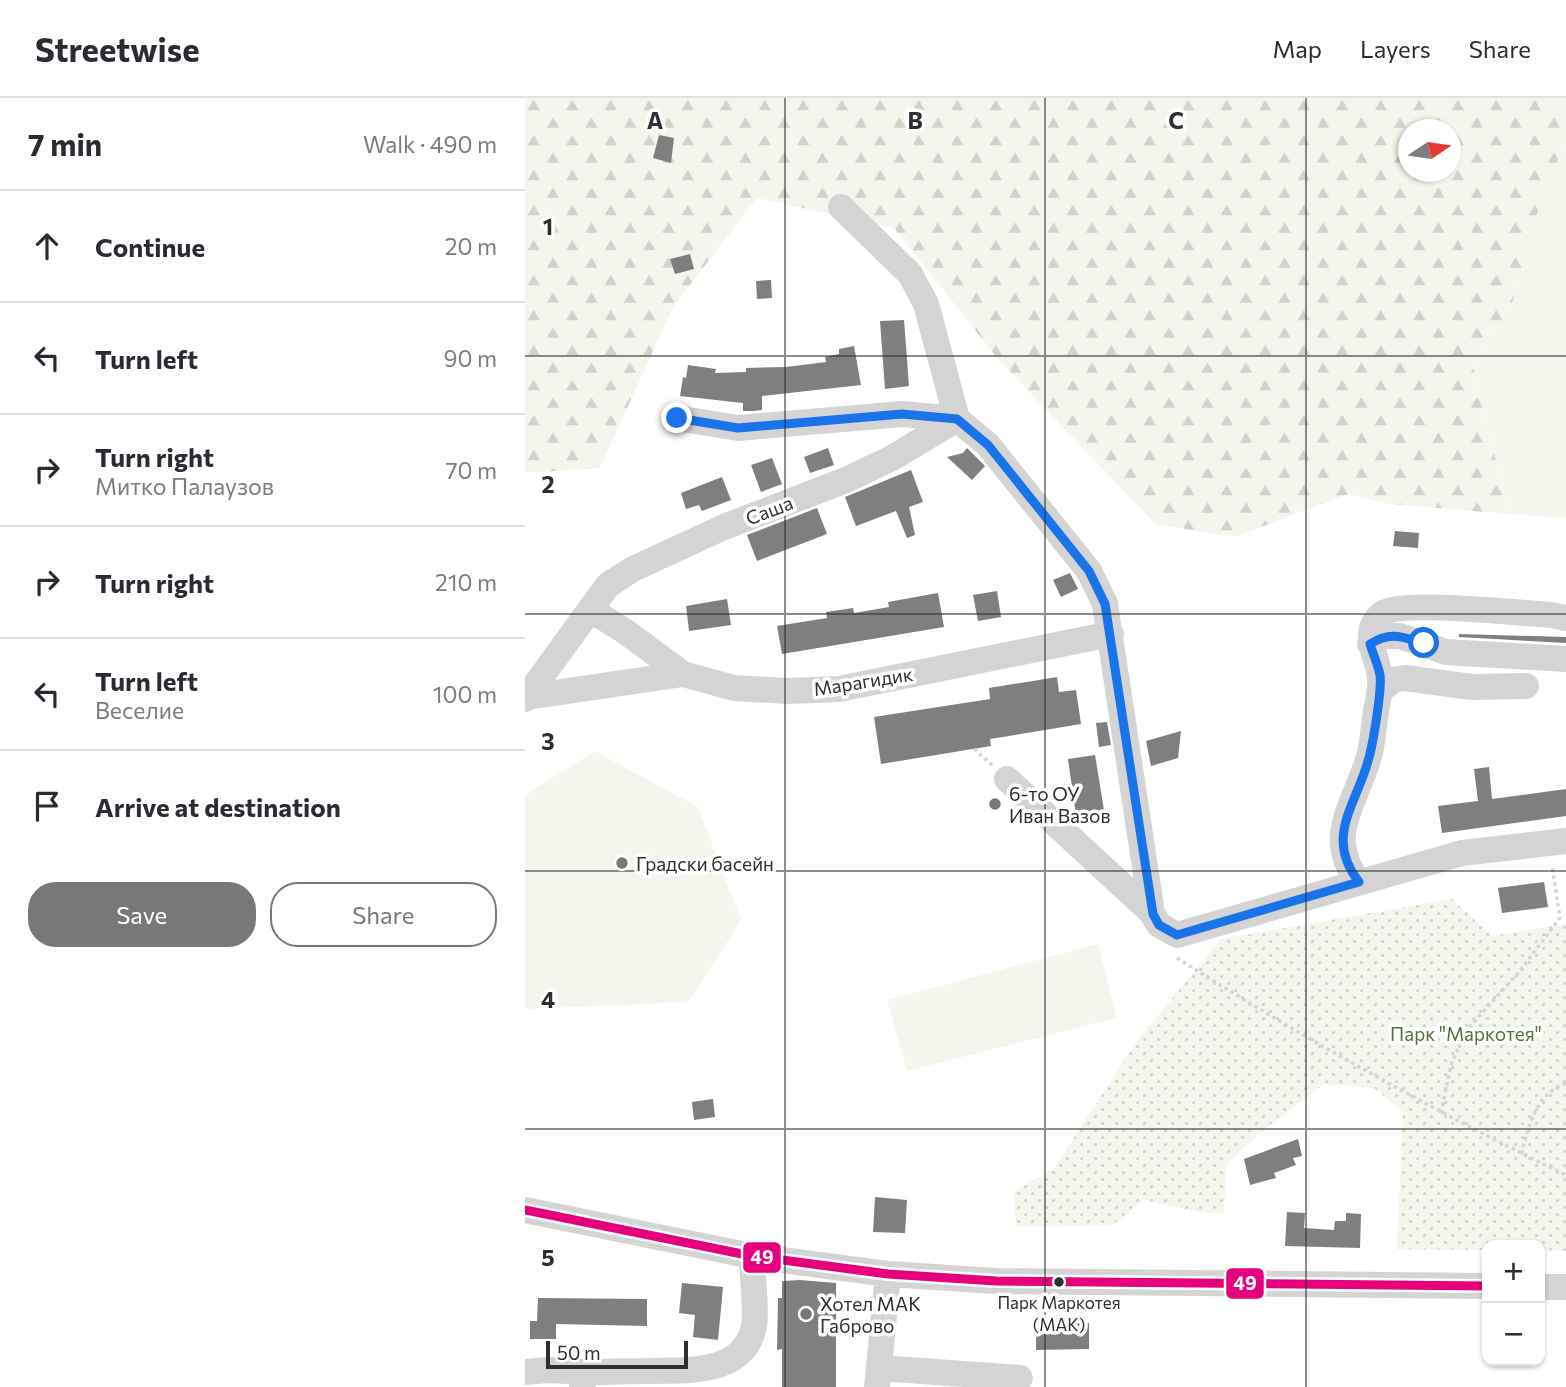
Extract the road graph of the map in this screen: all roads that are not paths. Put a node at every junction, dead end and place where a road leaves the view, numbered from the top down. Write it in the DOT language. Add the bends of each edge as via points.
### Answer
graph roads {
  1 [pos="841,207"];
  2 [pos="677,418"];
  3 [pos="957,419"];
  4 [pos="591,610"];
  5 [pos="1566,618"];
  6 [pos="1111,634"];
  7 [pos="1370,644"];
  8 [pos="1566,659"];
  9 [pos="683,674"];
  10 [pos="1525,685"];
  11 [pos="1379,692"];
  12 [pos="526,698"];
  13 [pos="1007,779"];
  14 [pos="1557,842"];
  15 [pos="1359,882"];
  16 [pos="1156,919"];
  17 [pos="525,1210"];
  18 [pos="752,1256"];
  19 [pos="888,1274"];
  20 [pos="1482,1286"];
  21 [pos="1545,1287"];
  22 [pos="1566,1287"];
  23 [pos="525,1372"];
  24 [pos="878,1377"];
  25 [pos="1020,1378"];
  26 [pos="584,1379"];
  1 -- 3 [label="street" via="910,274 926,304"];
  2 -- 3 [label="street" via="738,428 902,414"];
  3 -- 4 [label="street, Саша" via="846,480 724,527 633,569 608,585"];
  3 -- 6 [label="street" via="988,445 1089,571 1105,604"];
  4 -- 9 [label="street, Марагидик"];
  4 -- 12 [label="street, Саша"];
  5 -- 7 [label="street" via="1449,608 1397,609 1382,614 1372,629"];
  6 -- 9 [label="street, Марагидик" via="839,689 734,688"];
  6 -- 16 [label="street"];
  7 -- 8 [label="street" via="1384,636 1401,636 1446,652"];
  7 -- 11 [label="street" via="1380,678"];
  9 -- 12 [label="street"];
  10 -- 11 [label="street" via="1472,687 1405,678 1393,680"];
  11 -- 15 [label="street" via="1369,761 1344,820 1344,852 1349,870"];
  13 -- 16 [label="street"];
  14 -- 15 [label="street" via="1462,853"];
  15 -- 16 [label="street" via="1177,935"];
  17 -- 18 [label="street"];
  18 -- 19 [label="street"];
  18 -- 26 [label="street" via="754,1325 739,1354 707,1369"];
  19 -- 20 [label="street" via="996,1281"];
  19 -- 24 [label="street"];
  21 -- 22 [label="street"];
  23 -- 26 [label="street" via="548,1370"];
  24 -- 25 [label="street"];
}
